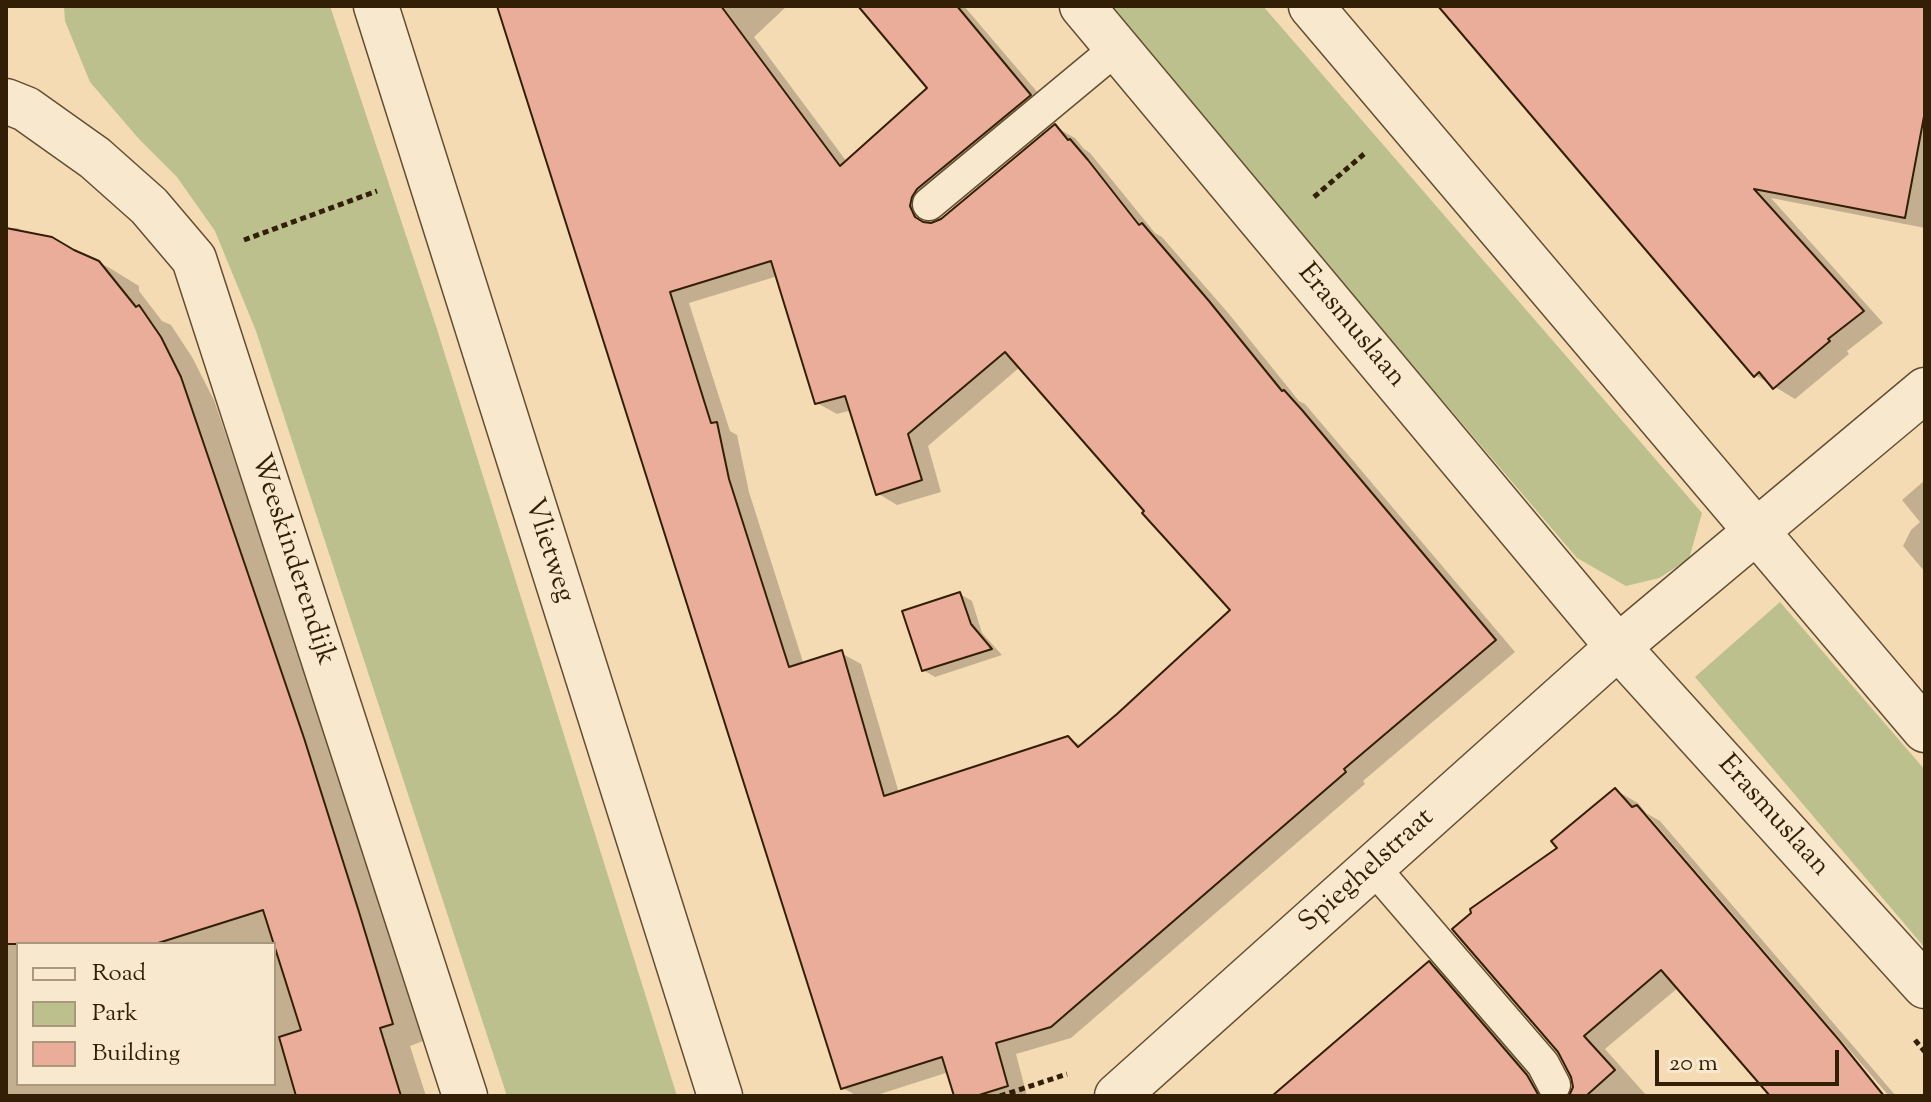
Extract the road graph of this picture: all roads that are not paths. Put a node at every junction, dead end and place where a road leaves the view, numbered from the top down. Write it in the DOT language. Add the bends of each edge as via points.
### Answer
graph roads {
  1 [pos="376,6"];
  2 [pos="1082,6"];
  3 [pos="1311,6"];
  4 [pos="1117,48"];
  5 [pos="6,101"];
  6 [pos="929,204"];
  7 [pos="1925,390"];
  8 [pos="1757,532"];
  9 [pos="1618,647"];
  10 [pos="1925,730"];
  11 [pos="1373,867"];
  12 [pos="1925,986"];
  13 [pos="1554,1085"];
  14 [pos="465,1096"];
  15 [pos="720,1096"];
  16 [pos="1117,1096"];
  1 -- 15 [label="street, Vlietweg"];
  2 -- 4 [label="street, Erasmuslaan"];
  3 -- 8 [label="street"];
  4 -- 6 [label="lane"];
  4 -- 9 [label="street, Erasmuslaan"];
  5 -- 14 [label="street, Weeskinderendijk" via="26,109 95,158 149,206 194,259"];
  7 -- 8 [label="street"];
  8 -- 9 [label="street"];
  8 -- 10 [label="street"];
  9 -- 11 [label="street, Spieghelstraat"];
  9 -- 12 [label="street, Erasmuslaan"];
  11 -- 13 [label="lane" via="1543,1064"];
  11 -- 16 [label="street, Spieghelstraat"];
}
